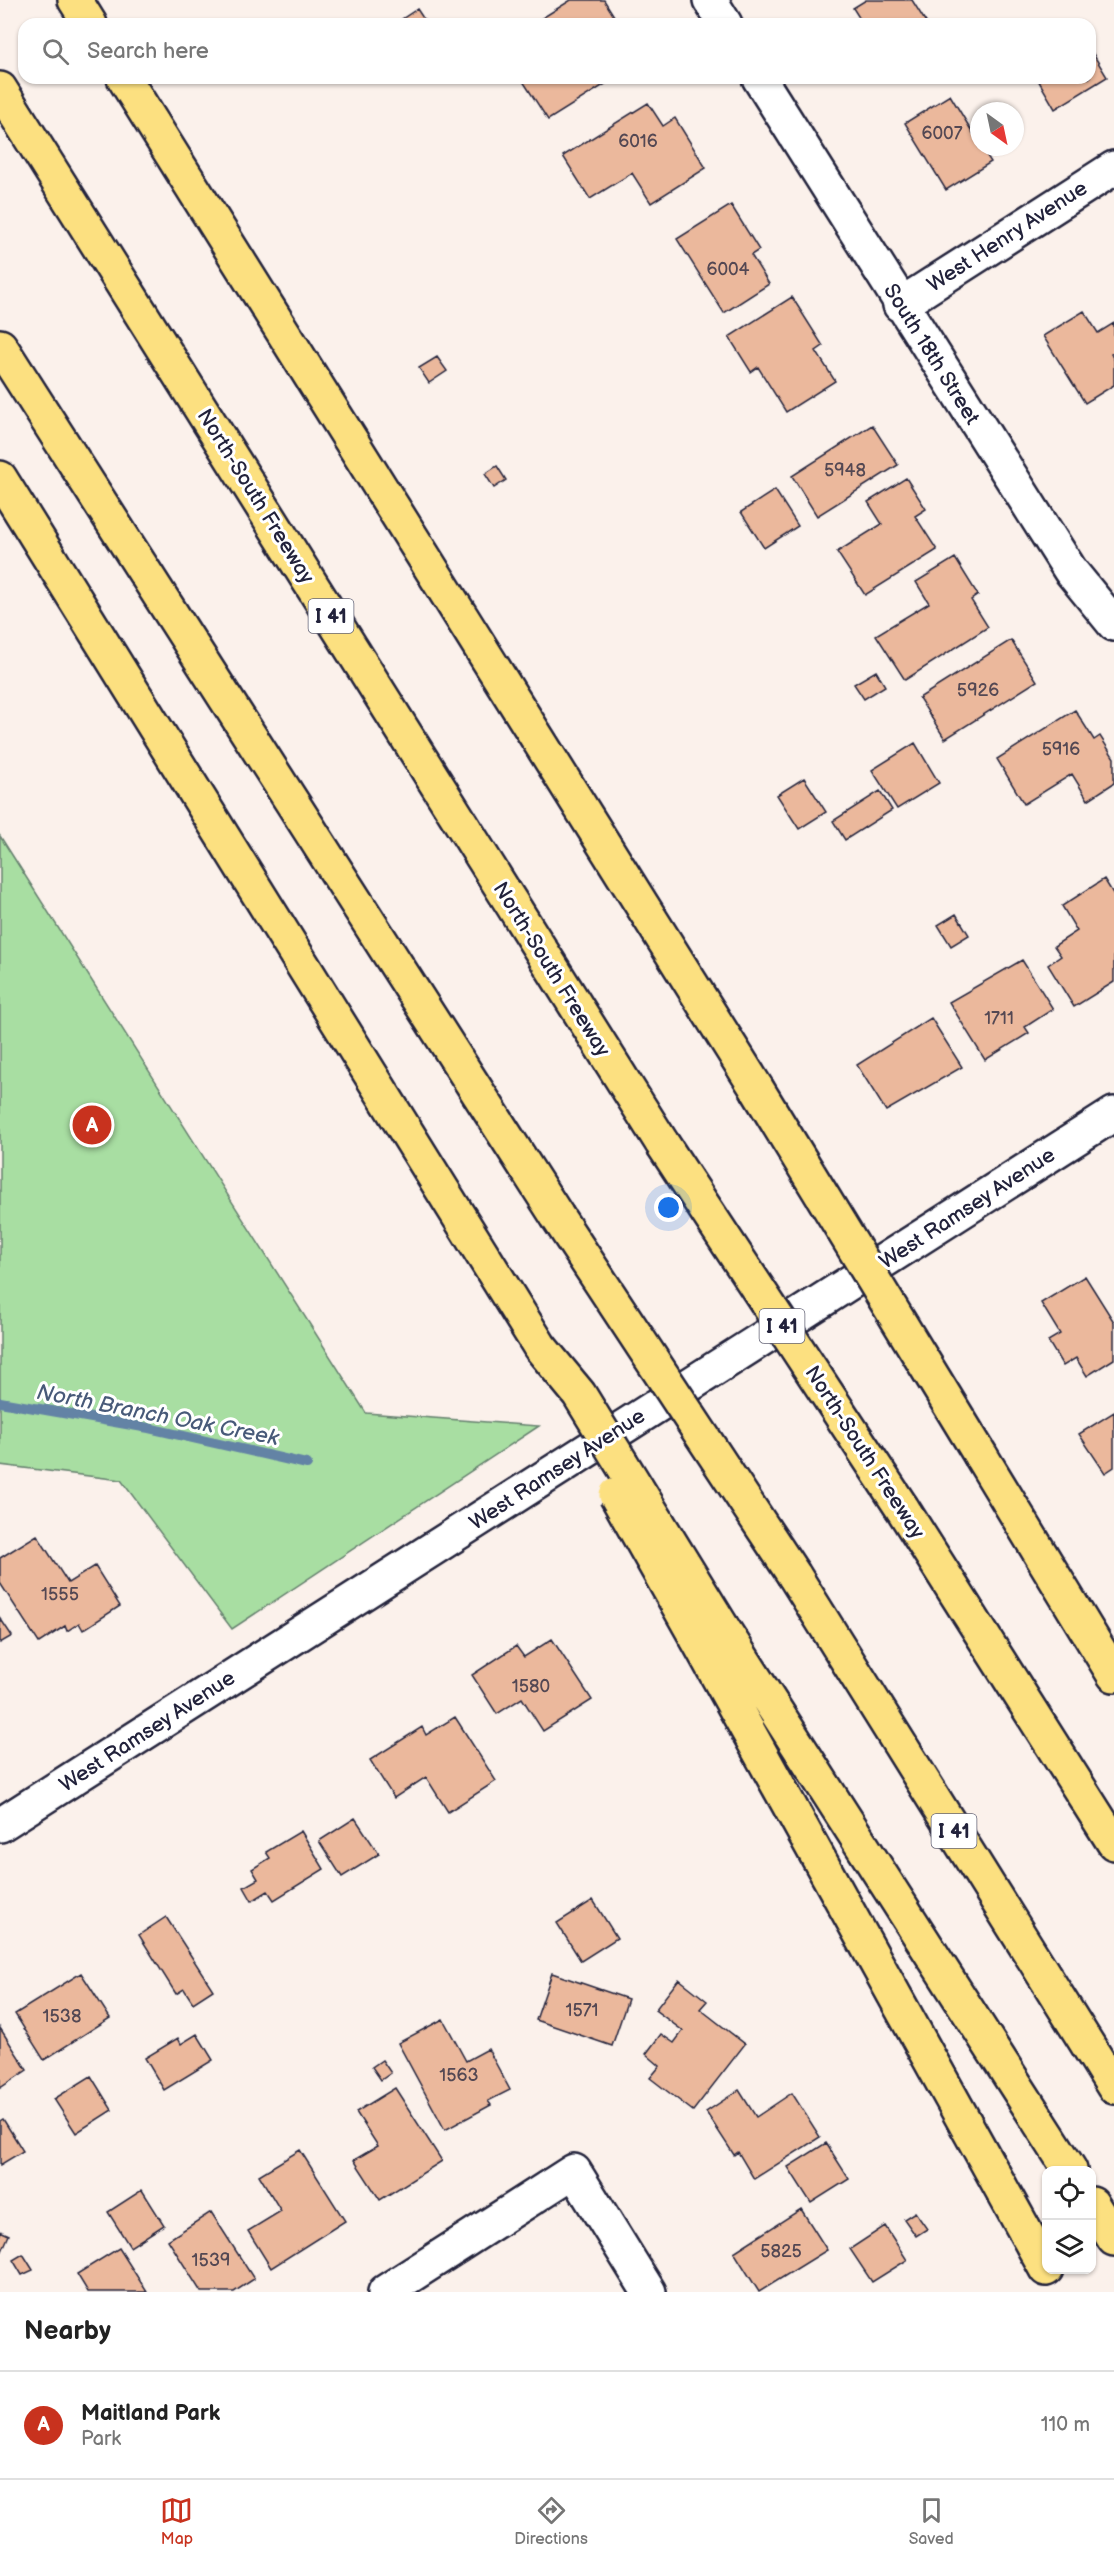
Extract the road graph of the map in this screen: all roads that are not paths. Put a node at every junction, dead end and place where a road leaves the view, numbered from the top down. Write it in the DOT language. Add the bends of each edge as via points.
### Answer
graph roads {
  1 [pos="75,0"];
  2 [pos="710,0"];
  3 [pos="86,18"];
  4 [pos="721,18"];
  5 [pos="128,84"];
  6 [pos="763,84"];
  7 [pos="0,89"];
  8 [pos="1114,168"];
  9 [pos="900,304"];
  10 [pos="0,345"];
  11 [pos="0,477"];
  12 [pos="1114,624"];
  13 [pos="1114,1114"];
  14 [pos="709,1632"];
  15 [pos="1092,1639"];
  16 [pos="1114,1664"];
  17 [pos="1114,1675"];
  18 [pos="0,1825"];
  19 [pos="1114,1843"];
  20 [pos="1114,2087"];
  21 [pos="1067,2166"];
  22 [pos="1096,2210"];
  23 [pos="1114,2239"];
  24 [pos="1042,2260"];
  25 [pos="1050,2274"];
  26 [pos="385,2292"];
  27 [pos="649,2292"];
  28 [pos="1059,2292"];
  1 -- 3 [label="highway"];
  2 -- 4 [label="street"];
  5 -- 15 [label="highway, bridge" via="757,1089"];
  6 -- 9 [label="street, South 18th Street"];
  7 -- 19 [label="highway, North-South Freeway / I 41, bridge" via="662,1143 902,1508"];
  8 -- 9 [label="street, West Henry Avenue"];
  9 -- 12 [label="street, South 18th Street" via="1070,570"];
  10 -- 20 [label="highway, I 41, bridge" via="557,1216 794,1575"];
  11 -- 14 [label="highway, bridge" via="486,1259 540,1347 563,1402"];
  13 -- 18 [label="street, West Ramsey Avenue"];
  14 -- 21 [label="highway"];
  14 -- 24 [label="highway"];
  15 -- 16 [label="highway"];
  15 -- 17 [label="highway"];
  22 -- 23 [label="highway"];
  25 -- 28 [label="highway"];
  26 -- 27 [label="street" via="574,2171"];
}
